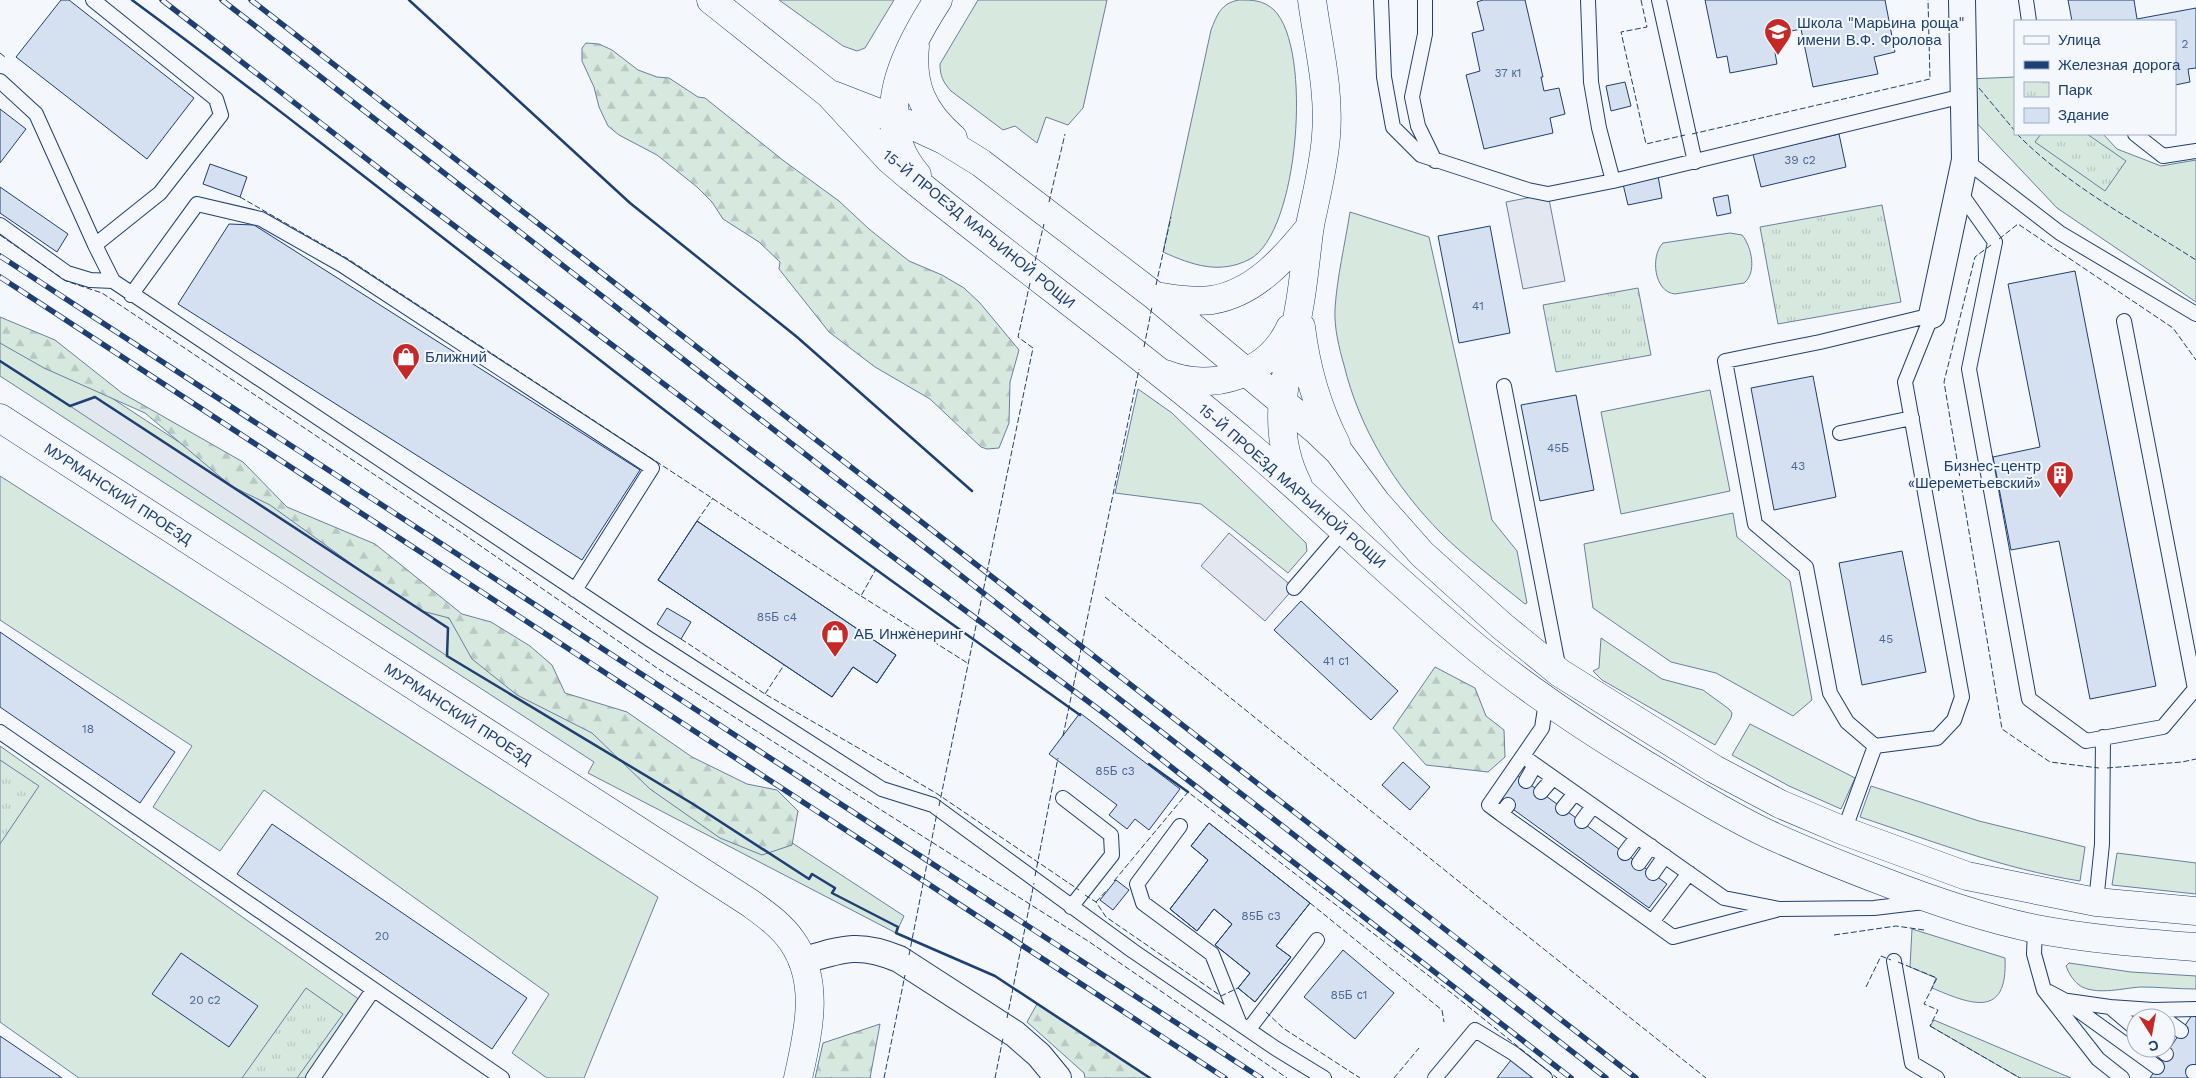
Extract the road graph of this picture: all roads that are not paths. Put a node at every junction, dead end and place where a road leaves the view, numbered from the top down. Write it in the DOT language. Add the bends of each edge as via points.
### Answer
graph roads {
  1 [pos="92,0"];
  2 [pos="711,0"];
  3 [pos="938,0"];
  4 [pos="1312,0"];
  5 [pos="1381,0"];
  6 [pos="1425,0"];
  7 [pos="1588,0"];
  8 [pos="1660,0"];
  9 [pos="1962,0"];
  10 [pos="2026,0"];
  11 [pos="2028,20"];
  12 [pos="917,32"];
  13 [pos="0,81"];
  14 [pos="829,94"];
  15 [pos="1963,96"];
  16 [pos="894,118"];
  17 [pos="2136,135"];
  18 [pos="2196,151"];
  19 [pos="1965,160"];
  20 [pos="1435,161"];
  21 [pos="1695,162"];
  22 [pos="981,163"];
  23 [pos="1613,181"];
  24 [pos="1959,190"];
  25 [pos="945,206"];
  26 [pos="0,225"];
  27 [pos="1310,227"];
  28 [pos="95,245"];
  29 [pos="113,281"];
  30 [pos="131,295"];
  31 [pos="1154,296"];
  32 [pos="1299,309"];
  33 [pos="2196,314"];
  34 [pos="1932,315"];
  35 [pos="2124,321"];
  36 [pos="1161,372"];
  37 [pos="1246,373"];
  38 [pos="1504,386"];
  39 [pos="1282,402"];
  40 [pos="0,418"];
  41 [pos="1912,418"];
  42 [pos="1840,433"];
  43 [pos="1339,452"];
  44 [pos="1300,489"];
  45 [pos="1344,530"];
  46 [pos="1294,588"];
  47 [pos="575,590"];
  48 [pos="1560,673"];
  49 [pos="1546,702"];
  50 [pos="0,732"];
  51 [pos="2103,737"];
  52 [pos="1875,746"];
  53 [pos="1524,757"];
  54 [pos="1535,766"];
  55 [pos="1553,778"];
  56 [pos="1526,781"];
  57 [pos="1541,792"];
  58 [pos="1575,793"];
  59 [pos="1063,798"];
  60 [pos="1593,806"];
  61 [pos="1563,808"];
  62 [pos="1582,822"];
  63 [pos="1180,826"];
  64 [pos="1844,830"];
  65 [pos="1637,836"];
  66 [pos="1651,846"];
  67 [pos="1625,853"];
  68 [pos="1665,856"];
  69 [pos="1638,863"];
  70 [pos="1653,873"];
  71 [pos="1689,873"];
  72 [pos="1933,901"];
  73 [pos="2096,902"];
  74 [pos="1071,907"];
  75 [pos="1779,909"];
  76 [pos="2196,911"];
  77 [pos="1652,922"];
  78 [pos="2035,929"];
  79 [pos="1317,940"];
  80 [pos="2196,947"];
  81 [pos="1894,961"];
  82 [pos="802,962"];
  83 [pos="373,990"];
  84 [pos="2044,990"];
  85 [pos="2064,1000"];
  86 [pos="2110,1007"];
  87 [pos="2196,1009"];
  88 [pos="2126,1010"];
  89 [pos="2176,1013"];
  90 [pos="2126,1021"];
  91 [pos="1244,1026"];
  92 [pos="2176,1027"];
  93 [pos="2182,1031"];
  94 [pos="1912,1063"];
  95 [pos="2157,1067"];
  96 [pos="314,1078"];
  97 [pos="502,1078"];
  98 [pos="798,1078"];
  99 [pos="1058,1078"];
  100 [pos="1324,1078"];
  101 [pos="1435,1078"];
  102 [pos="1545,1078"];
  103 [pos="1915,1078"];
  104 [pos="1937,1078"];
  105 [pos="2122,1078"];
  1 -- 28 [label="lane" via="216,99 221,115 160,193"];
  2 -- 14 [label="main road"];
  3 -- 12 [label="main road"];
  4 -- 27 [label="main road" via="1327,109 1326,137"];
  5 -- 20 [label="lane" via="1384,76 1393,127 1420,155"];
  6 -- 20 [label="lane" via="1425,34 1412,97 1418,126"];
  7 -- 23 [label="lane" via="1591,82"];
  8 -- 21 [label="lane"];
  9 -- 15 [label="street"];
  10 -- 11 [label="lane"];
  12 -- 16 [label="main road" via="901,71 895,94"];
  12 -- 22 [label="main road" via="913,66 920,98 931,117"];
  13 -- 28 [label="lane" via="36,114"];
  14 -- 16 [label="main road"];
  14 -- 25 [label="main road, 15-Й ПРОЕЗД МАРЬИНОЙ РОЩИ" via="889,159"];
  15 -- 19 [label="street"];
  15 -- 21 [label="lane"];
  16 -- 22 [label="main road" via="944,140"];
  16 -- 25 [label="main road" via="900,147 915,172"];
  17 -- 18 [label="lane" via="2163,156"];
  19 -- 24 [label="street"];
  19 -- 33 [label="lane" via="2060,233"];
  20 -- 23 [label="lane" via="1548,194"];
  21 -- 23 [label="lane"];
  22 -- 31 [label="main road"];
  24 -- 34 [label="street"];
  24 -- 51 [label="lane" via="1995,242 1969,369 2029,699 2086,741"];
  25 -- 36 [label="main road, 15-Й ПРОЕЗД МАРЬИНОЙ РОЩИ"];
  26 -- 29 [label="lane" via="67,274"];
  27 -- 31 [label="main road" via="1263,277 1237,292 1214,300 1188,301"];
  27 -- 32 [label="main road"];
  28 -- 29 [label="lane"];
  29 -- 30 [label="lane"];
  30 -- 47 [label="lane"];
  30 -- 47 [label="lane" via="197,204 261,219 342,265 652,468"];
  31 -- 37 [label="main road"];
  32 -- 37 [label="main road" via="1285,340 1265,361"];
  32 -- 39 [label="main road"];
  32 -- 43 [label="main road" via="1310,378"];
  34 -- 41 [label="lane" via="1905,382"];
  34 -- 52 [label="lane" via="1724,361 1755,524 1806,567 1830,693 1847,722"];
  35 -- 51 [label="lane" via="2195,689 2163,727"];
  36 -- 37 [label="main road" via="1178,379 1201,381 1222,380"];
  36 -- 44 [label="main road, 15-Й ПРОЕЗД МАРЬИНОЙ РОЩИ"];
  37 -- 39 [label="main road"];
  38 -- 48 [label="lane"];
  39 -- 43 [label="main road"];
  39 -- 44 [label="main road" via="1282,438 1289,468"];
  40 -- 82 [label="main road, МУРМАНСКИЙ ПРОЕЗД" via="750,902 776,923 792,942"];
  41 -- 42 [label="lane"];
  41 -- 52 [label="lane" via="1962,697 1954,720 1937,738"];
  43 -- 48 [label="main road" via="1376,502 1422,554"];
  44 -- 45 [label="main road, 15-Й ПРОЕЗД МАРЬИНОЙ РОЩИ"];
  45 -- 46 [label="lane"];
  45 -- 49 [label="main road, 15-Й ПРОЕЗД МАРЬИНОЙ РОЩИ" via="1474,646"];
  47 -- 74 [label="lane" via="882,789 933,805"];
  48 -- 64 [label="main road" via="1714,769 1780,804"];
  49 -- 53 [label="lane" via="1542,728"];
  49 -- 72 [label="main road, 15-Й ПРОЕЗД МАРЬИНОЙ РОЩИ" via="1597,736 1764,832"];
  50 -- 83 [label="lane"];
  51 -- 73 [label="lane" via="2102,844"];
  52 -- 64 [label="lane"];
  53 -- 54 [label="lane"];
  53 -- 77 [label="lane" via="1489,805 1505,810 1521,821 1632,902"];
  54 -- 55 [label="lane"];
  54 -- 56 [label="lane"];
  55 -- 57 [label="lane"];
  55 -- 58 [label="lane"];
  58 -- 60 [label="lane"];
  58 -- 61 [label="lane"];
  59 -- 74 [label="lane" via="1111,835 1112,855"];
  60 -- 62 [label="lane"];
  60 -- 65 [label="lane"];
  63 -- 91 [label="lane" via="1137,884 1143,903 1212,954"];
  64 -- 73 [label="main road" via="1967,876"];
  65 -- 66 [label="lane"];
  65 -- 67 [label="lane"];
  66 -- 68 [label="lane"];
  66 -- 69 [label="lane"];
  68 -- 70 [label="lane"];
  68 -- 71 [label="lane"];
  71 -- 75 [label="lane" via="1724,898"];
  71 -- 77 [label="lane"];
  72 -- 75 [label="lane" via="1894,907"];
  72 -- 78 [label="main road, 15-Й ПРОЕЗД МАРЬИНОЙ РОЩИ"];
  73 -- 76 [label="main road"];
  74 -- 91 [label="lane"];
  75 -- 77 [label="lane" via="1673,937"];
  78 -- 80 [label="main road, 15-Й ПРОЕЗД МАРЬИНОЙ РОЩИ" via="2134,943"];
  78 -- 84 [label="lane" via="2034,954"];
  79 -- 91 [label="lane"];
  81 -- 94 [label="lane"];
  82 -- 98 [label="main road, МУРМАНСКИЙ ПРОЕЗД" via="809,989 810,1014"];
  82 -- 99 [label="street" via="855,947 878,950 898,959 1015,1034"];
  83 -- 96 [label="lane"];
  83 -- 97 [label="lane"];
  84 -- 85 [label="lane"];
  84 -- 105 [label="lane" via="2098,1059"];
  85 -- 86 [label="lane"];
  85 -- 95 [label="lane"];
  86 -- 88 [label="lane"];
  86 -- 90 [label="lane"];
  87 -- 89 [label="lane"];
  91 -- 100 [label="lane"];
  92 -- 93 [label="lane"];
  94 -- 103 [label="lane"];
  94 -- 104 [label="lane"];
  101 -- 102 [label="lane" via="1475,1030 1513,1053"];
}
